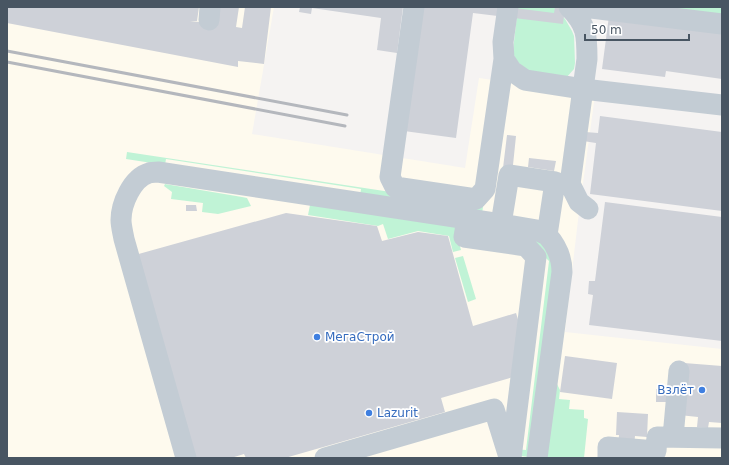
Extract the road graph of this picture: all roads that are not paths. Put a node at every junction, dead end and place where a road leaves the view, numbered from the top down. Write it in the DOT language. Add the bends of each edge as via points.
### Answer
graph roads {
  1 [pos="414,7"];
  2 [pos="508,7"];
  3 [pos="569,7"];
  4 [pos="583,7"];
  5 [pos="722,24"];
  6 [pos="504,59"];
  7 [pos="583,89"];
  8 [pos="722,105"];
  9 [pos="588,209"];
  10 [pos="467,219"];
  11 [pos="502,224"];
  12 [pos="547,235"];
  13 [pos="679,371"];
  14 [pos="518,402"];
  15 [pos="494,409"];
  16 [pos="673,437"];
  17 [pos="722,438"];
  18 [pos="655,454"];
  19 [pos="186,458"];
  20 [pos="325,458"];
  21 [pos="510,458"];
  22 [pos="538,458"];
  23 [pos="608,458"];
  1 -- 6 [label="lane" via="390,177 394,187 476,199 485,189"];
  2 -- 6 [label="lane" via="503,42"];
  3 -- 7 [label="lane" via="585,29 587,40"];
  4 -- 5 [label="lane"];
  6 -- 7 [label="lane" via="512,71 524,80"];
  7 -- 8 [label="lane"];
  7 -- 9 [label="lane" via="570,184 579,202"];
  10 -- 11 [label="lane"];
  10 -- 14 [label="lane" via="464,237 526,246 536,257"];
  10 -- 19 [label="lane" via="166,172 149,173 140,178 132,186 122,210 122,228"];
  11 -- 12 [label="lane" via="537,230"];
  11 -- 12 [label="lane" via="509,175 555,182"];
  12 -- 22 [label="lane" via="559,253 562,272"];
  13 -- 16 [label="lane"];
  14 -- 15 [label="lane"];
  14 -- 21 [label="lane"];
  15 -- 20 [label="lane"];
  15 -- 21 [label="lane"];
  16 -- 17 [label="lane"];
  16 -- 18 [label="lane" via="657,437"];
  18 -- 23 [label="lane" via="608,447"];
}
